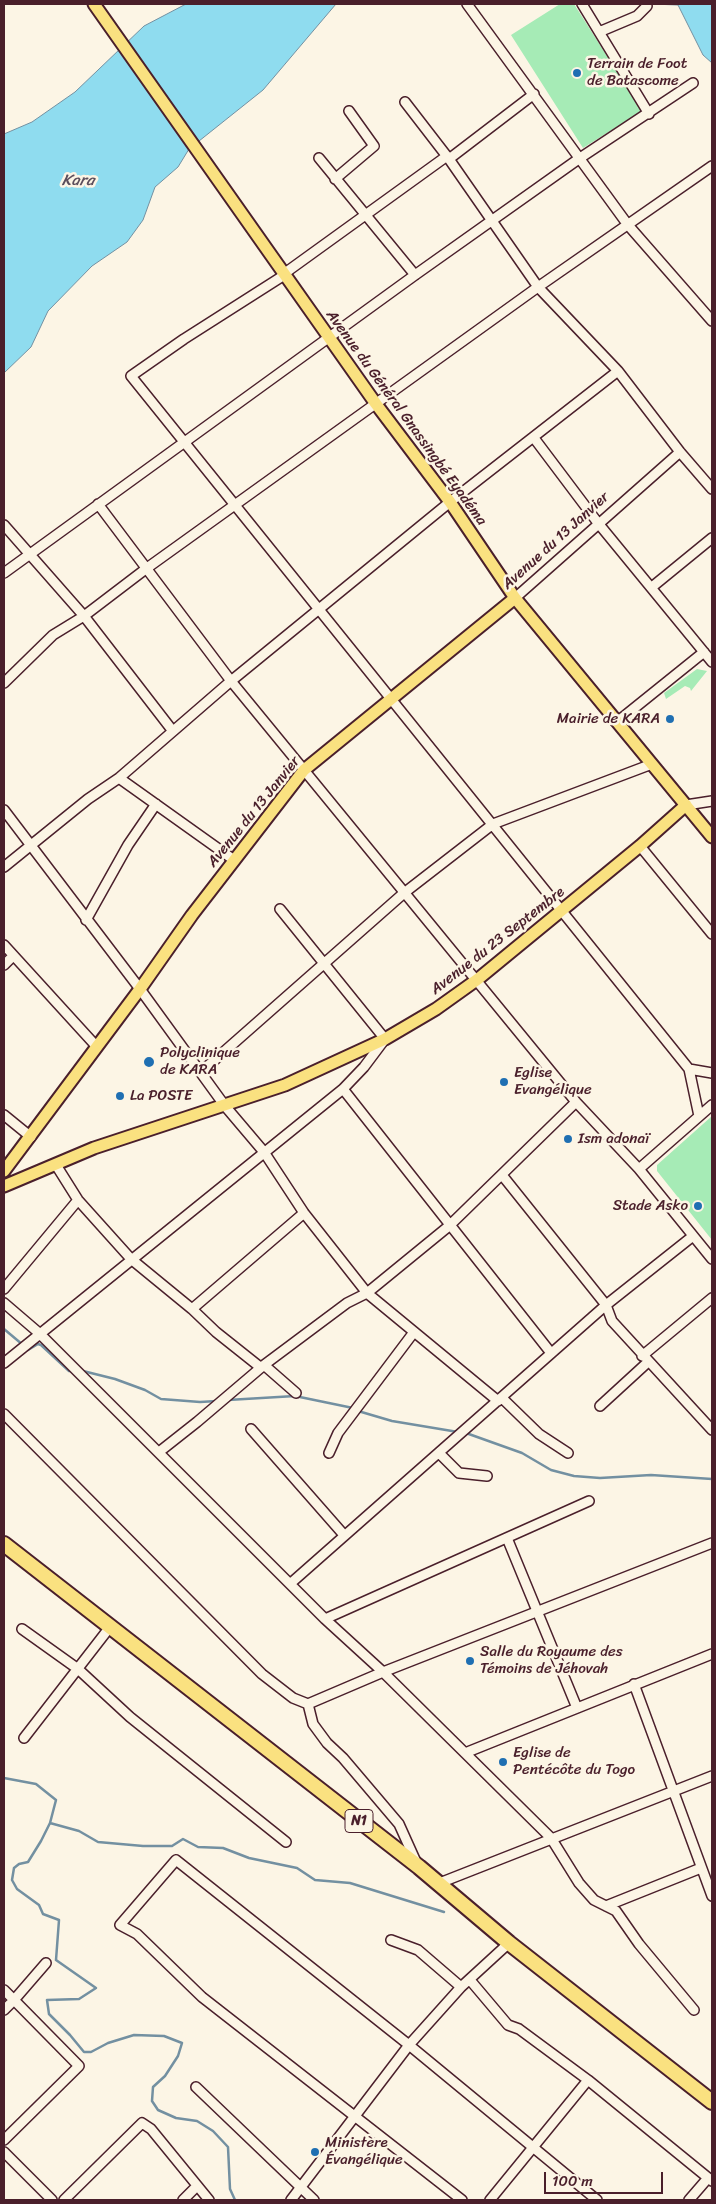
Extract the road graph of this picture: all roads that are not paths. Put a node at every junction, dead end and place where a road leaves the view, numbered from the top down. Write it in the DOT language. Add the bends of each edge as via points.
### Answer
graph roads {
  1 [pos="94,4"];
  2 [pos="467,4"];
  3 [pos="582,4"];
  4 [pos="647,6"];
  5 [pos="599,32"];
  6 [pos="693,82"];
  7 [pos="534,94"];
  8 [pos="405,102"];
  9 [pos="349,111"];
  10 [pos="648,114"];
  11 [pos="448,157"];
  12 [pos="318,158"];
  13 [pos="580,158"];
  14 [pos="711,170"];
  15 [pos="335,179"];
  16 [pos="365,215"];
  17 [pos="493,220"];
  18 [pos="628,225"];
  19 [pos="285,274"];
  20 [pos="415,275"];
  21 [pos="538,287"];
  22 [pos="712,321"];
  23 [pos="329,338"];
  24 [pos="618,371"];
  25 [pos="376,404"];
  26 [pos="534,438"];
  27 [pos="184,442"];
  28 [pos="680,452"];
  29 [pos="712,489"];
  30 [pos="450,502"];
  31 [pos="98,504"];
  32 [pos="236,505"];
  33 [pos="598,523"];
  34 [pos="4,525"];
  35 [pos="712,538"];
  36 [pos="29,555"];
  37 [pos="147,568"];
  38 [pos="4,573"];
  39 [pos="652,587"];
  40 [pos="515,598"];
  41 [pos="318,610"];
  42 [pos="84,616"];
  43 [pos="704,652"];
  44 [pos="712,662"];
  45 [pos="231,680"];
  46 [pos="4,683"];
  47 [pos="391,699"];
  48 [pos="617,722"];
  49 [pos="172,730"];
  50 [pos="652,764"];
  51 [pos="304,770"];
  52 [pos="119,778"];
  53 [pos="712,801"];
  54 [pos="156,804"];
  55 [pos="686,805"];
  56 [pos="4,810"];
  57 [pos="493,824"];
  58 [pos="712,837"];
  59 [pos="29,845"];
  60 [pos="640,846"];
  61 [pos="234,860"];
  62 [pos="4,867"];
  63 [pos="404,892"];
  64 [pos="280,909"];
  65 [pos="562,910"];
  66 [pos="86,920"];
  67 [pos="712,934"];
  68 [pos="4,945"];
  69 [pos="14,956"];
  70 [pos="323,964"];
  71 [pos="4,965"];
  72 [pos="478,979"];
  73 [pos="140,989"];
  74 [pos="385,1039"];
  75 [pos="97,1047"];
  76 [pos="689,1069"];
  77 [pos="200,1072"];
  78 [pos="712,1073"];
  79 [pos="342,1089"];
  80 [pos="576,1102"];
  81 [pos="712,1104"];
  82 [pos="225,1106"];
  83 [pos="4,1115"];
  84 [pos="700,1116"];
  85 [pos="31,1137"];
  86 [pos="264,1152"];
  87 [pos="56,1165"];
  88 [pos="639,1169"];
  89 [pos="4,1171"];
  90 [pos="502,1176"];
  91 [pos="4,1186"];
  92 [pos="78,1200"];
  93 [pos="304,1213"];
  94 [pos="449,1226"];
  95 [pos="693,1236"];
  96 [pos="131,1259"];
  97 [pos="712,1259"];
  98 [pos="4,1289"];
  99 [pos="367,1293"];
  100 [pos="712,1298"];
  101 [pos="4,1303"];
  102 [pos="606,1305"];
  103 [pos="192,1310"];
  104 [pos="414,1332"];
  105 [pos="39,1333"];
  106 [pos="551,1353"];
  107 [pos="645,1359"];
  108 [pos="4,1363"];
  109 [pos="262,1366"];
  110 [pos="296,1392"];
  111 [pos="500,1399"];
  112 [pos="600,1406"];
  113 [pos="4,1414"];
  114 [pos="712,1414"];
  115 [pos="704,1421"];
  116 [pos="251,1429"];
  117 [pos="712,1430"];
  118 [pos="158,1452"];
  119 [pos="439,1452"];
  120 [pos="329,1453"];
  121 [pos="568,1453"];
  122 [pos="487,1476"];
  123 [pos="589,1501"];
  124 [pos="344,1535"];
  125 [pos="507,1538"];
  126 [pos="712,1543"];
  127 [pos="4,1544"];
  128 [pos="291,1583"];
  129 [pos="536,1611"];
  130 [pos="325,1619"];
  131 [pos="110,1627"];
  132 [pos="22,1629"];
  133 [pos="712,1654"];
  134 [pos="78,1669"];
  135 [pos="383,1672"];
  136 [pos="634,1684"];
  137 [pos="308,1704"];
  138 [pos="577,1708"];
  139 [pos="24,1738"];
  140 [pos="465,1753"];
  141 [pos="712,1776"];
  142 [pos="673,1792"];
  143 [pos="551,1838"];
  144 [pos="286,1842"];
  145 [pos="418,1868"];
  146 [pos="701,1868"];
  147 [pos="437,1884"];
  148 [pos="712,1896"];
  149 [pos="606,1906"];
  150 [pos="391,1940"];
  151 [pos="509,1943"];
  152 [pos="46,1963"];
  153 [pos="470,1980"];
  154 [pos="461,1986"];
  155 [pos="4,1990"];
  156 [pos="14,2000"];
  157 [pos="4,2010"];
  158 [pos="694,2010"];
  159 [pos="409,2044"];
  160 [pos="588,2080"];
  161 [pos="196,2088"];
  162 [pos="712,2102"];
  163 [pos="355,2118"];
  164 [pos="4,2140"];
  165 [pos="533,2148"];
  166 [pos="4,2152"];
  167 [pos="710,2179"];
  168 [pos="197,2186"];
  169 [pos="300,2188"];
  170 [pos="52,2200"];
  171 [pos="64,2200"];
  172 [pos="183,2200"];
  173 [pos="209,2200"];
  174 [pos="291,2200"];
  175 [pos="314,2200"];
  176 [pos="462,2200"];
  177 [pos="490,2200"];
  178 [pos="597,2200"];
  179 [pos="689,2200"];
  1 -- 19 [label="main road, Avenue du Général Gnassingbé Eyadéma"];
  2 -- 7 [label="street"];
  3 -- 5 [label="street"];
  4 -- 5 [label="street" via="638,16"];
  5 -- 10 [label="street"];
  6 -- 10 [label="street"];
  7 -- 11 [label="street"];
  7 -- 13 [label="street"];
  8 -- 11 [label="street"];
  9 -- 15 [label="street" via="374,146"];
  10 -- 13 [label="street"];
  11 -- 16 [label="street"];
  11 -- 17 [label="street"];
  12 -- 15 [label="street"];
  13 -- 17 [label="street"];
  13 -- 18 [label="street"];
  14 -- 18 [label="street"];
  15 -- 16 [label="street"];
  16 -- 19 [label="street"];
  16 -- 20 [label="street"];
  17 -- 20 [label="street"];
  17 -- 21 [label="street"];
  18 -- 21 [label="street"];
  18 -- 22 [label="street"];
  19 -- 23 [label="main road, Avenue du Général Gnassingbé Eyadéma"];
  19 -- 27 [label="street" via="131,376"];
  20 -- 23 [label="street"];
  21 -- 24 [label="street"];
  21 -- 25 [label="street"];
  23 -- 25 [label="main road, Avenue du Général Gnassingbé Eyadéma"];
  23 -- 27 [label="street"];
  24 -- 26 [label="street"];
  24 -- 28 [label="street"];
  25 -- 30 [label="main road, Avenue du Général Gnassingbé Eyadéma"];
  25 -- 32 [label="street"];
  26 -- 30 [label="street"];
  26 -- 33 [label="street"];
  27 -- 31 [label="street"];
  27 -- 32 [label="street"];
  28 -- 29 [label="street"];
  28 -- 33 [label="street, Avenue du 13 Janvier"];
  30 -- 40 [label="main road, Avenue du Général Gnassingbé Eyadéma"];
  30 -- 41 [label="street"];
  31 -- 36 [label="street"];
  31 -- 37 [label="street"];
  32 -- 37 [label="street"];
  32 -- 41 [label="street"];
  33 -- 39 [label="street"];
  33 -- 40 [label="street, Avenue du 13 Janvier"];
  34 -- 36 [label="street"];
  35 -- 39 [label="street"];
  36 -- 38 [label="street"];
  36 -- 42 [label="street"];
  37 -- 42 [label="street"];
  37 -- 45 [label="street"];
  39 -- 43 [label="street"];
  40 -- 47 [label="main road, Avenue du 13 Janvier"];
  40 -- 48 [label="main road, Avenue du Général Gnassingbé Eyadéma"];
  41 -- 45 [label="street"];
  41 -- 47 [label="street"];
  42 -- 46 [label="street" via="53,635"];
  42 -- 49 [label="street"];
  43 -- 44 [label="street"];
  43 -- 48 [label="street"];
  45 -- 49 [label="street"];
  45 -- 51 [label="street"];
  47 -- 51 [label="main road, Avenue du 13 Janvier"];
  47 -- 57 [label="street"];
  48 -- 50 [label="main road, Avenue du Général Gnassingbé Eyadéma"];
  49 -- 52 [label="street"];
  50 -- 55 [label="main road, Avenue du Général Gnassingbé Eyadéma"];
  50 -- 57 [label="street"];
  51 -- 61 [label="main road, Avenue du 13 Janvier"];
  51 -- 63 [label="street"];
  52 -- 54 [label="street"];
  52 -- 59 [label="street"];
  53 -- 55 [label="street"];
  54 -- 61 [label="street"];
  54 -- 66 [label="street" via="128,845"];
  55 -- 58 [label="main road, Avenue du Général Gnassingbé Eyadéma"];
  55 -- 60 [label="main road, Avenue du 23 Septembre"];
  56 -- 59 [label="street"];
  57 -- 63 [label="street"];
  57 -- 65 [label="street"];
  59 -- 62 [label="street"];
  59 -- 66 [label="street"];
  60 -- 65 [label="main road, Avenue du 23 Septembre"];
  60 -- 67 [label="street"];
  61 -- 73 [label="main road, Avenue du 13 Janvier"];
  63 -- 70 [label="street"];
  63 -- 72 [label="street"];
  64 -- 70 [label="street"];
  65 -- 72 [label="main road, Avenue du 23 Septembre"];
  65 -- 76 [label="street"];
  66 -- 73 [label="street"];
  68 -- 69 [label="street"];
  69 -- 71 [label="street"];
  69 -- 75 [label="street"];
  70 -- 74 [label="street"];
  70 -- 77 [label="street"];
  72 -- 74 [label="main road, Avenue du 23 Septembre" via="436,1010"];
  72 -- 80 [label="street"];
  73 -- 75 [label="main road, Avenue du 13 Janvier"];
  73 -- 77 [label="street"];
  74 -- 79 [label="street"];
  74 -- 82 [label="main road, Avenue du 23 Septembre" via="285,1085"];
  75 -- 85 [label="main road, Avenue du 13 Janvier"];
  76 -- 78 [label="street"];
  76 -- 84 [label="street"];
  77 -- 82 [label="street"];
  79 -- 86 [label="street"];
  79 -- 94 [label="street"];
  80 -- 88 [label="street"];
  80 -- 90 [label="street"];
  81 -- 84 [label="street"];
  82 -- 86 [label="street"];
  82 -- 87 [label="main road, Avenue du 23 Septembre" via="104,1145"];
  83 -- 85 [label="street"];
  84 -- 88 [label="street"];
  85 -- 89 [label="main road, Avenue du 13 Janvier"];
  86 -- 93 [label="street"];
  86 -- 96 [label="street"];
  87 -- 91 [label="main road, Avenue du 23 Septembre"];
  87 -- 92 [label="street"];
  88 -- 95 [label="street"];
  90 -- 94 [label="street"];
  90 -- 102 [label="street"];
  92 -- 96 [label="street"];
  92 -- 98 [label="street"];
  93 -- 99 [label="street"];
  93 -- 103 [label="street"];
  94 -- 99 [label="street"];
  94 -- 106 [label="street"];
  95 -- 97 [label="street"];
  95 -- 102 [label="street"];
  96 -- 103 [label="street"];
  96 -- 105 [label="street"];
  99 -- 104 [label="street"];
  99 -- 109 [label="street" via="347,1303"];
  100 -- 107 [label="street"];
  101 -- 105 [label="street"];
  102 -- 106 [label="street"];
  102 -- 107 [label="street" via="612,1321"];
  103 -- 109 [label="street"];
  104 -- 111 [label="street"];
  104 -- 120 [label="street" via="338,1433"];
  105 -- 108 [label="street"];
  105 -- 118 [label="street"];
  106 -- 111 [label="street"];
  107 -- 112 [label="street"];
  107 -- 115 [label="street"];
  109 -- 110 [label="street"];
  109 -- 118 [label="street"];
  111 -- 119 [label="street"];
  111 -- 121 [label="street" via="539,1434"];
  113 -- 137 [label="street" via="262,1674 293,1698"];
  114 -- 115 [label="street"];
  115 -- 117 [label="street"];
  116 -- 124 [label="street"];
  118 -- 128 [label="street"];
  119 -- 122 [label="street" via="459,1473"];
  119 -- 124 [label="street"];
  123 -- 125 [label="street"];
  124 -- 128 [label="street"];
  125 -- 129 [label="street"];
  125 -- 130 [label="street"];
  126 -- 129 [label="street"];
  127 -- 131 [label="highway, N1"];
  128 -- 130 [label="street"];
  129 -- 135 [label="street"];
  129 -- 138 [label="street"];
  130 -- 135 [label="street"];
  131 -- 134 [label="street"];
  131 -- 145 [label="highway, N1"];
  132 -- 134 [label="street"];
  133 -- 136 [label="street"];
  134 -- 139 [label="street"];
  134 -- 144 [label="street" via="130,1717"];
  135 -- 137 [label="street"];
  135 -- 140 [label="street"];
  136 -- 138 [label="street"];
  136 -- 142 [label="street"];
  137 -- 145 [label="street" via="313,1724 327,1743 399,1824"];
  138 -- 140 [label="street"];
  140 -- 143 [label="street"];
  141 -- 142 [label="street"];
  142 -- 143 [label="street"];
  142 -- 146 [label="street"];
  143 -- 147 [label="street"];
  143 -- 149 [label="street" via="579,1883 594,1900"];
  145 -- 147 [label="highway, N1"];
  146 -- 148 [label="street"];
  146 -- 149 [label="street"];
  147 -- 151 [label="highway, N1"];
  149 -- 158 [label="street" via="616,1911"];
  150 -- 154 [label="street" via="418,1950"];
  151 -- 153 [label="street"];
  151 -- 162 [label="highway, N1"];
  152 -- 156 [label="street"];
  153 -- 154 [label="street"];
  153 -- 160 [label="street" via="508,2025 519,2029"];
  154 -- 159 [label="street"];
  155 -- 156 [label="street"];
  156 -- 157 [label="street"];
  156 -- 164 [label="street" via="79,2066"];
  159 -- 163 [label="street"];
  159 -- 163 [label="street" via="176,1860 120,1925 137,1934 202,1997"];
  159 -- 165 [label="street"];
  160 -- 165 [label="street"];
  160 -- 167 [label="street"];
  161 -- 169 [label="street"];
  163 -- 169 [label="street"];
  163 -- 176 [label="street"];
  165 -- 177 [label="street"];
  165 -- 178 [label="street"];
  166 -- 170 [label="street"];
  167 -- 179 [label="street"];
  168 -- 171 [label="street" via="151,2129 142,2123"];
  168 -- 172 [label="street"];
  168 -- 173 [label="street"];
  169 -- 174 [label="street"];
  169 -- 175 [label="street"];
}
